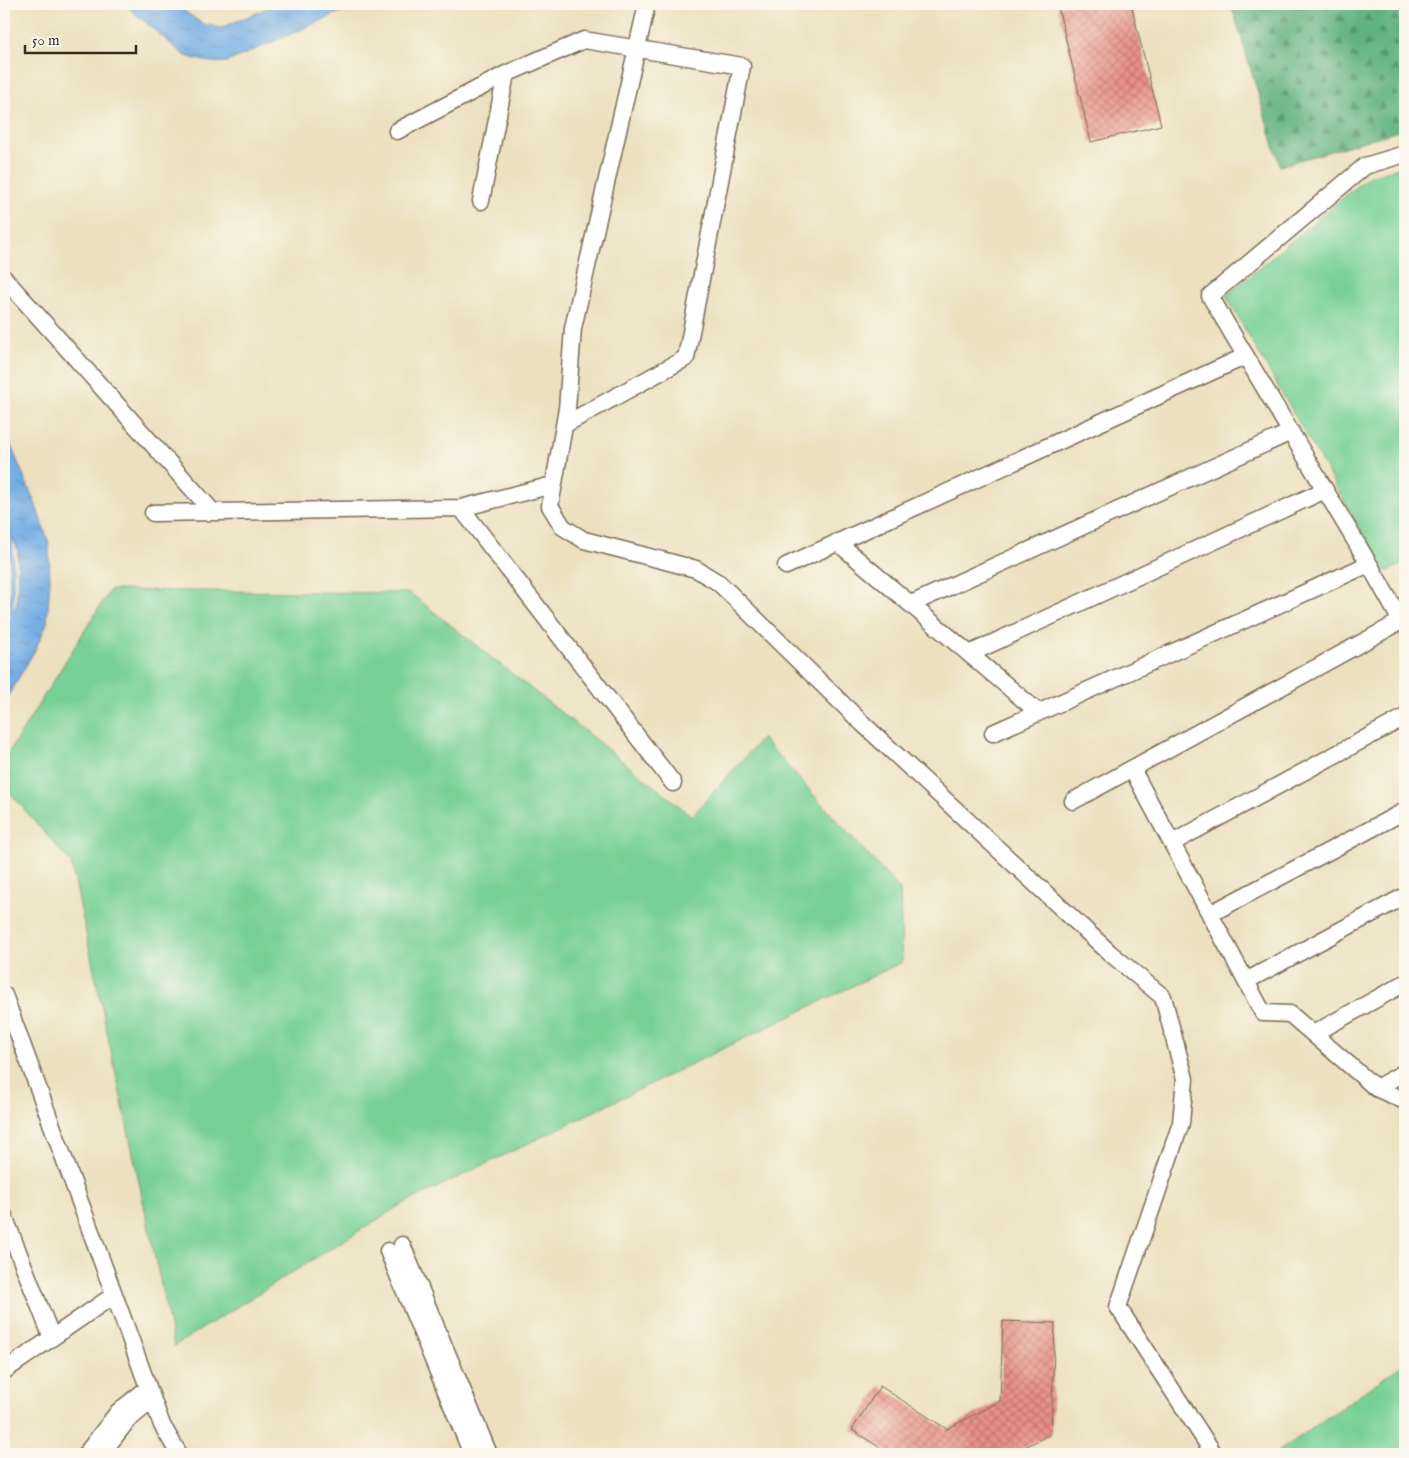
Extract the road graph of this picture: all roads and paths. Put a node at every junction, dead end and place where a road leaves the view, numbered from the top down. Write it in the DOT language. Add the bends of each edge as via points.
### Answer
graph roads {
  1 [pos="647,4"];
  2 [pos="636,48"];
  3 [pos="506,74"];
  4 [pos="397,131"];
  5 [pos="1405,154"];
  6 [pos="481,201"];
  7 [pos="4,278"];
  8 [pos="1246,356"];
  9 [pos="564,425"];
  10 [pos="1291,432"];
  11 [pos="553,485"];
  12 [pos="1325,490"];
  13 [pos="461,508"];
  14 [pos="213,512"];
  15 [pos="153,513"];
  16 [pos="837,542"];
  17 [pos="1369,564"];
  18 [pos="786,566"];
  19 [pos="911,604"];
  20 [pos="1403,620"];
  21 [pos="969,654"];
  22 [pos="1038,712"];
  23 [pos="1405,717"];
  24 [pos="993,733"];
  25 [pos="1132,769"];
  26 [pos="673,783"];
  27 [pos="1073,801"];
  28 [pos="1405,810"];
  29 [pos="1172,844"];
  30 [pos="1405,896"];
  31 [pos="1210,914"];
  32 [pos="1246,981"];
  33 [pos="1405,982"];
  34 [pos="4,995"];
  35 [pos="1313,1034"];
  36 [pos="1405,1072"];
  37 [pos="1376,1088"];
  38 [pos="1405,1101"];
  39 [pos="4,1216"];
  40 [pos="114,1295"];
  41 [pos="52,1338"];
  42 [pos="4,1371"];
  43 [pos="150,1394"];
  44 [pos="86,1454"];
  45 [pos="101,1454"];
  46 [pos="179,1454"];
  47 [pos="472,1454"];
  48 [pos="489,1454"];
  49 [pos="1214,1454"];
  1 -- 2 [label="street"];
  2 -- 3 [label="street" via="584,40"];
  2 -- 9 [label="street" via="573,328"];
  2 -- 9 [label="street" via="742,66 686,358"];
  3 -- 4 [label="street"];
  3 -- 6 [label="street"];
  5 -- 8 [label="street" via="1365,166 1210,296"];
  7 -- 14 [label="street"];
  8 -- 10 [label="street"];
  8 -- 16 [label="street"];
  9 -- 11 [label="street"];
  10 -- 12 [label="street"];
  10 -- 19 [label="street"];
  11 -- 13 [label="street"];
  11 -- 49 [label="street" via="550,506 563,528 584,540 696,569 720,583 862,722 1110,953 1163,997 1185,1079 1180,1124 1118,1307"];
  12 -- 17 [label="street"];
  12 -- 21 [label="street"];
  13 -- 14 [label="street"];
  13 -- 26 [label="street"];
  14 -- 15 [label="street"];
  16 -- 18 [label="street"];
  16 -- 19 [label="street"];
  17 -- 20 [label="street"];
  17 -- 22 [label="street"];
  19 -- 21 [label="street"];
  20 -- 25 [label="street"];
  21 -- 22 [label="street"];
  22 -- 24 [label="street"];
  23 -- 29 [label="street"];
  25 -- 27 [label="street"];
  25 -- 29 [label="street"];
  28 -- 31 [label="street"];
  29 -- 31 [label="street"];
  30 -- 32 [label="street"];
  31 -- 32 [label="street"];
  32 -- 35 [label="street" via="1263,1013 1290,1014"];
  33 -- 35 [label="street"];
  34 -- 40 [label="street"];
  35 -- 37 [label="street"];
  36 -- 37 [label="street"];
  37 -- 38 [label="street"];
  39 -- 41 [label="street"];
  40 -- 41 [label="street"];
  40 -- 43 [label="street"];
  41 -- 42 [label="street"];
  43 -- 44 [label="street" via="113,1418"];
  43 -- 45 [label="street"];
  43 -- 46 [label="street" via="162,1425"];
  47 -- 48 [label="street" via="395,1248"];
}
